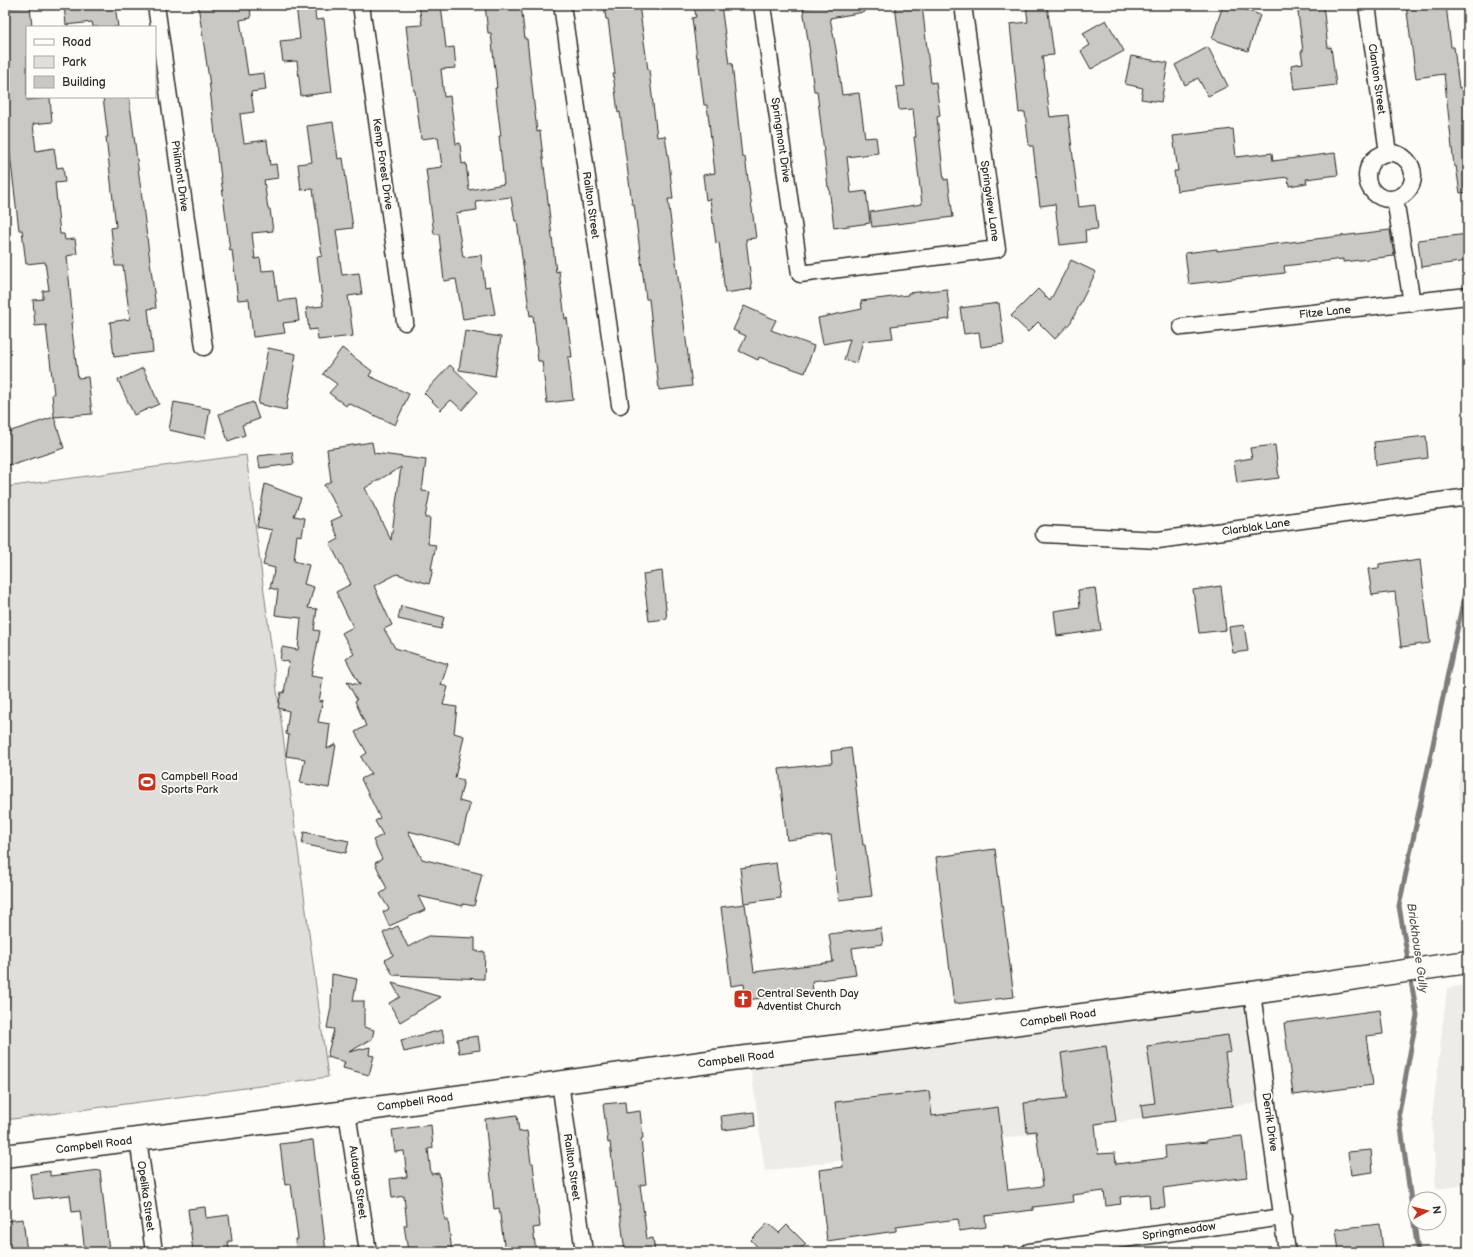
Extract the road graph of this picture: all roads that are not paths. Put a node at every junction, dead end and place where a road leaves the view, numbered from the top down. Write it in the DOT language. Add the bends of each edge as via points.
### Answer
graph roads {
  1 [pos="156,5"];
  2 [pos="361,5"];
  3 [pos="562,5"];
  4 [pos="762,5"];
  5 [pos="963,5"];
  6 [pos="1367,5"];
  7 [pos="1388,154"];
  8 [pos="1394,199"];
  9 [pos="800,274"];
  10 [pos="1468,296"];
  11 [pos="1412,302"];
  12 [pos="405,322"];
  13 [pos="1182,327"];
  14 [pos="204,347"];
  15 [pos="620,405"];
  16 [pos="1468,497"];
  17 [pos="1044,534"];
  18 [pos="1468,962"];
  19 [pos="1252,993"];
  20 [pos="560,1082"];
  21 [pos="348,1112"];
  22 [pos="138,1139"];
  23 [pos="5,1156"];
  24 [pos="1283,1217"];
  25 [pos="1051,1250"];
  26 [pos="154,1252"];
  27 [pos="368,1252"];
  28 [pos="584,1252"];
  29 [pos="1029,1252"];
  30 [pos="1287,1252"];
  1 -- 14 [label="street, Philmont Drive"];
  2 -- 12 [label="street, Kemp Forest Drive"];
  3 -- 15 [label="street, Railton Street"];
  4 -- 9 [label="street, Springmont Drive"];
  5 -- 9 [label="street, Springview Lane" via="997,249"];
  6 -- 7 [label="street, Clanton Street"];
  7 -- 8 [label="street" via="1404,158 1413,173 1413,182 1409,190 1403,196"];
  7 -- 8 [label="street" via="1379,156 1372,162 1368,180 1377,195 1385,199"];
  8 -- 11 [label="street"];
  10 -- 11 [label="street, Fitze Lane"];
  11 -- 13 [label="street, Fitze Lane"];
  16 -- 17 [label="street, Clarblak Lane" via="1158,540"];
  18 -- 19 [label="street, Campbell Road"];
  19 -- 20 [label="street, Campbell Road"];
  19 -- 24 [label="street, Derrik Drive"];
  20 -- 21 [label="street, Campbell Road"];
  20 -- 28 [label="street, Railton Street"];
  21 -- 22 [label="street, Campbell Road"];
  21 -- 27 [label="street, Autauga Street"];
  22 -- 23 [label="street, Campbell Road"];
  22 -- 26 [label="street, Opelika Street"];
  24 -- 25 [label="street, Springmeadow"];
  24 -- 30 [label="street, Derrik Drive"];
  25 -- 29 [label="street, Springmeadow"];
}
